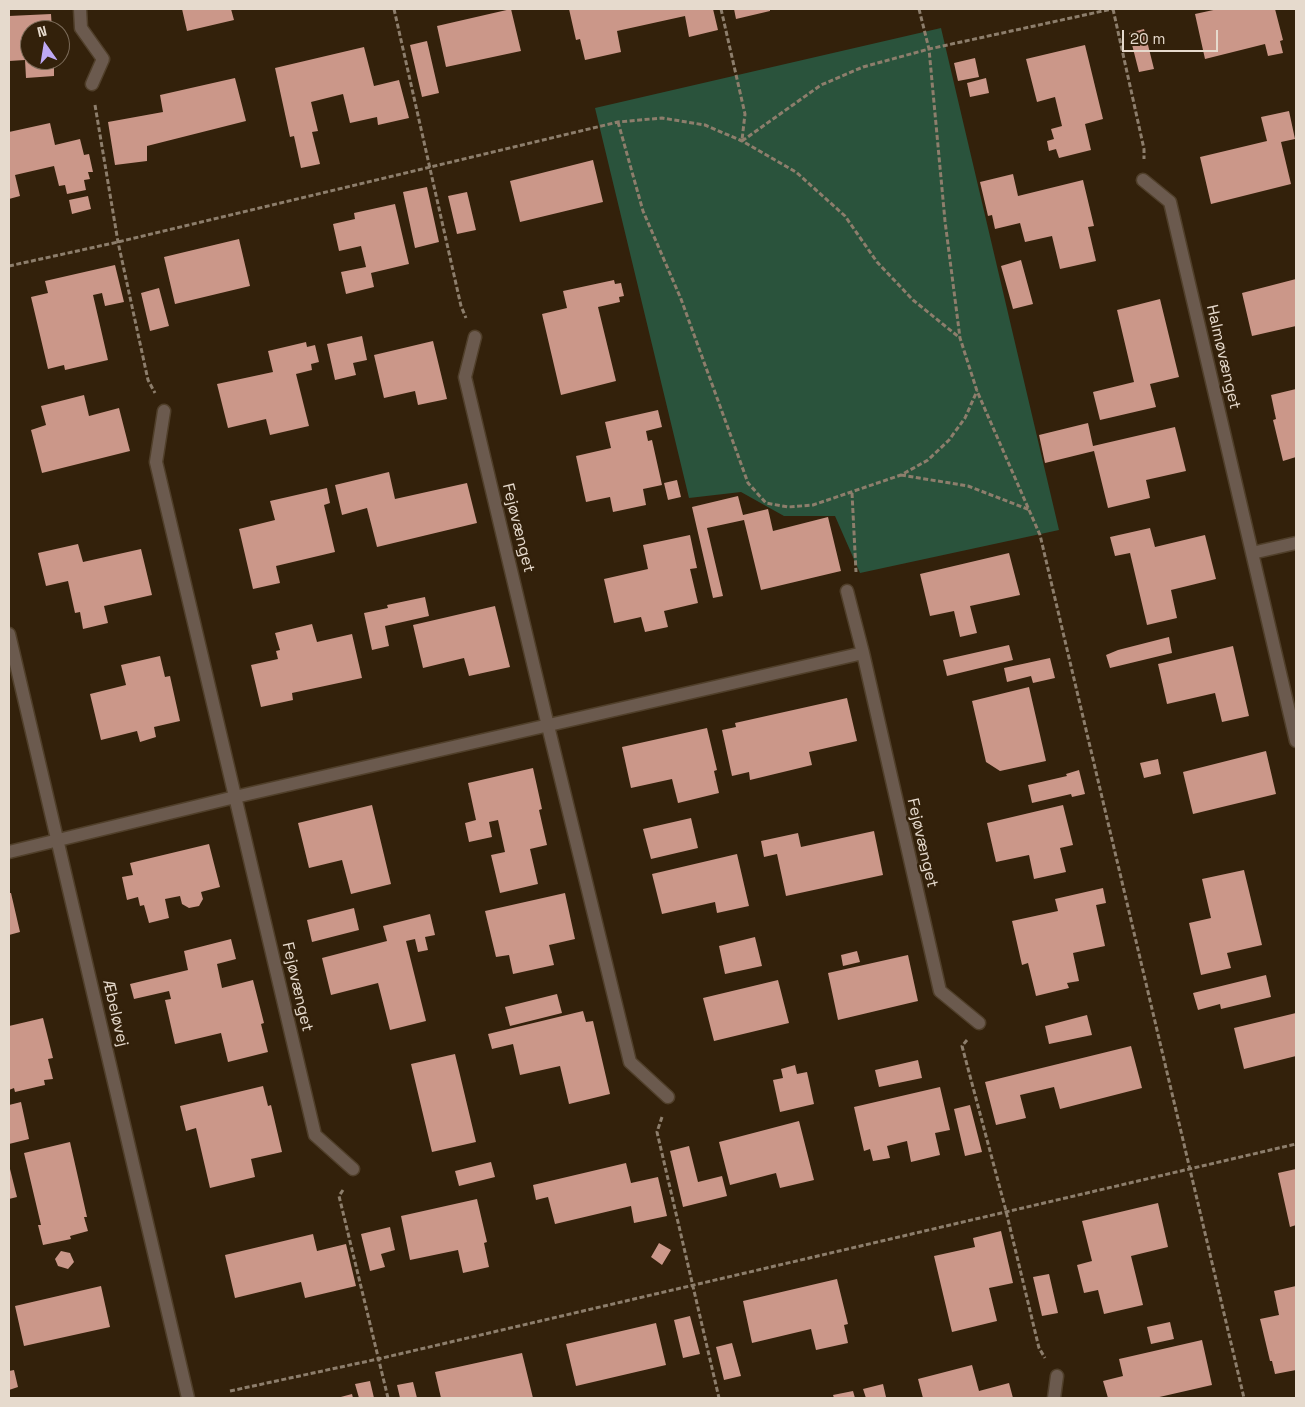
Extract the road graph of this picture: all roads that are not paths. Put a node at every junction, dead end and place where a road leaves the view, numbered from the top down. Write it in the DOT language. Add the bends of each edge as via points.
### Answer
graph roads {
  1 [pos="80,9"];
  2 [pos="92,84"];
  3 [pos="1143,180"];
  4 [pos="474,337"];
  5 [pos="164,411"];
  6 [pos="1296,543"];
  7 [pos="1252,553"];
  8 [pos="847,592"];
  9 [pos="9,634"];
  10 [pos="863,653"];
  11 [pos="548,726"];
  12 [pos="1296,741"];
  13 [pos="235,796"];
  14 [pos="58,840"];
  15 [pos="9,852"];
  16 [pos="979,1023"];
  17 [pos="668,1098"];
  18 [pos="353,1169"];
  19 [pos="1057,1376"];
  20 [pos="188,1398"];
  21 [pos="1054,1398"];
  1 -- 2 [label="street" via="81,28 103,59"];
  3 -- 7 [label="street, Halmøvænget" via="1170,202"];
  4 -- 11 [label="street, Fejøvænget" via="465,376"];
  5 -- 13 [label="street, Fejøvænget" via="156,462"];
  6 -- 7 [label="street"];
  7 -- 12 [label="street, Halmøvænget"];
  8 -- 10 [label="street, Fejøvænget"];
  9 -- 14 [label="street, Æbeløvej"];
  10 -- 11 [label="street"];
  10 -- 16 [label="street, Fejøvænget" via="940,991"];
  11 -- 13 [label="street"];
  11 -- 17 [label="street, Fejøvænget" via="630,1062"];
  13 -- 14 [label="street"];
  13 -- 18 [label="street, Fejøvænget" via="315,1135"];
  14 -- 15 [label="street"];
  14 -- 20 [label="street, Æbeløvej"];
  19 -- 21 [label="street"];
}
